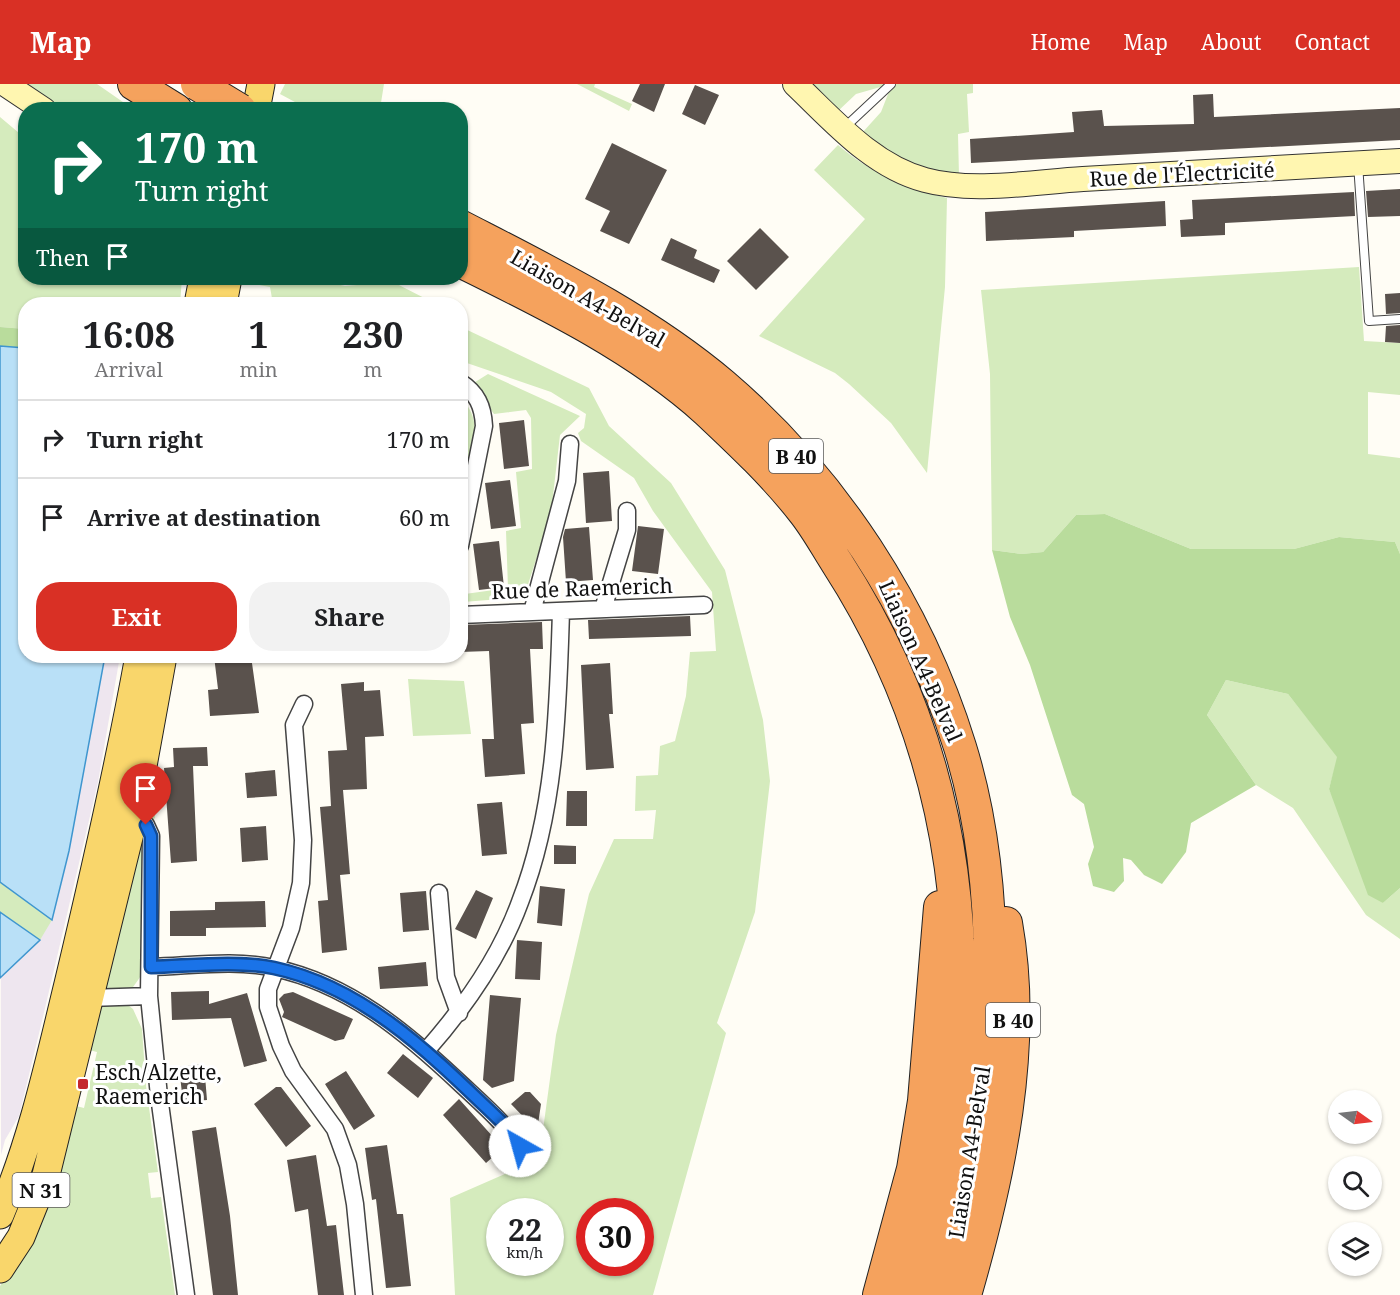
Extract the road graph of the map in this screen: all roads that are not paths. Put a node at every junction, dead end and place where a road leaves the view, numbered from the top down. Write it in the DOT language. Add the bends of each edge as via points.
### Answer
graph roads {
  1 [pos="5,84"];
  2 [pos="134,84"];
  3 [pos="197,84"];
  4 [pos="223,84"];
  5 [pos="235,84"];
  6 [pos="795,84"];
  7 [pos="891,84"];
  8 [pos="0,96"];
  9 [pos="252,101"];
  10 [pos="32,102"];
  11 [pos="163,102"];
  12 [pos="217,102"];
  13 [pos="18,110"];
  14 [pos="843,130"];
  15 [pos="1400,161"];
  16 [pos="1358,164"];
  17 [pos="468,230"];
  18 [pos="474,267"];
  19 [pos="1400,319"];
  20 [pos="468,388"];
  21 [pos="570,444"];
  22 [pos="468,506"];
  23 [pos="627,511"];
  24 [pos="704,606"];
  25 [pos="603,609"];
  26 [pos="561,611"];
  27 [pos="532,612"];
  28 [pos="468,615"];
  29 [pos="138,663"];
  30 [pos="162,663"];
  31 [pos="304,704"];
  32 [pos="925,745"];
  33 [pos="960,748"];
  34 [pos="133,821"];
  35 [pos="439,893"];
  36 [pos="151,967"];
  37 [pos="275,968"];
  38 [pos="149,996"];
  39 [pos="89,998"];
  40 [pos="459,1013"];
  41 [pos="426,1051"];
  42 [pos="529,1160"];
  43 [pos="0,1215"];
  44 [pos="0,1269"];
  45 [pos="186,1295"];
  46 [pos="364,1295"];
  47 [pos="879,1295"];
  48 [pos="908,1295"];
  49 [pos="940,1295"];
  50 [pos="966,1295"];
  1 -- 10 [label="main road"];
  2 -- 11 [label="highway"];
  3 -- 9 [label="highway, bridge"];
  4 -- 12 [label="main road"];
  5 -- 9 [label="main road"];
  6 -- 14 [label="main road, Rue de l'Électricité"];
  7 -- 14 [label="lane"];
  8 -- 13 [label="main road"];
  14 -- 16 [label="main road, Rue de l'Électricité" via="896,168 923,180 964,186"];
  15 -- 16 [label="main road, Rue de l'Électricité"];
  16 -- 19 [label="lane" via="1369,321"];
  17 -- 33 [label="highway, Liaison A4-Belval / B 40" via="629,317 671,346 729,390 812,474 850,524 903,611"];
  18 -- 32 [label="highway, Liaison A4-Belval / B 40" via="568,316 674,385 775,478 803,511 861,601 905,690"];
  20 -- 22 [label="street" via="483,409 484,426"];
  21 -- 27 [label="street" via="567,481"];
  23 -- 25 [label="street" via="627,530"];
  24 -- 25 [label="street, Rue de Raemerich"];
  25 -- 26 [label="street, Rue de Raemerich"];
  26 -- 27 [label="street, Rue de Raemerich"];
  26 -- 40 [label="street" via="557,726 548,795 531,868 507,931"];
  27 -- 28 [label="street, Rue de Raemerich"];
  29 -- 43 [label="main road, N 31" via="114,790 40,1097"];
  30 -- 34 [label="main road, N 31"];
  31 -- 37 [label="street" via="294,725 303,840 301,883 291,928"];
  32 -- 47 [label="highway, B 40" via="925,788 938,865 940,905 932,1014 913,1169"];
  32 -- 48 [label="highway, Liaison A4-Belval / B 40" via="952,864 959,1003 938,1180"];
  33 -- 49 [label="highway, Liaison A4-Belval / B 40" via="987,896 989,1014 969,1183"];
  33 -- 50 [label="highway, B 40" via="986,811 1009,939 1014,1004 1004,1123"];
  34 -- 36 [label="street" via="146,825 151,836"];
  34 -- 39 [label="main road, N 31"];
  35 -- 40 [label="street" via="446,977"];
  36 -- 37 [label="street"];
  36 -- 38 [label="street"];
  37 -- 41 [label="street" via="330,987 375,1010"];
  37 -- 46 [label="street" via="268,989 268,1007 281,1046 293,1071 335,1129 348,1165"];
  38 -- 39 [label="street"];
  38 -- 45 [label="street"];
  39 -- 44 [label="main road, N 31" via="46,1175 21,1237"];
  40 -- 41 [label="street"];
  41 -- 42 [label="street" via="512,1132"];
}
